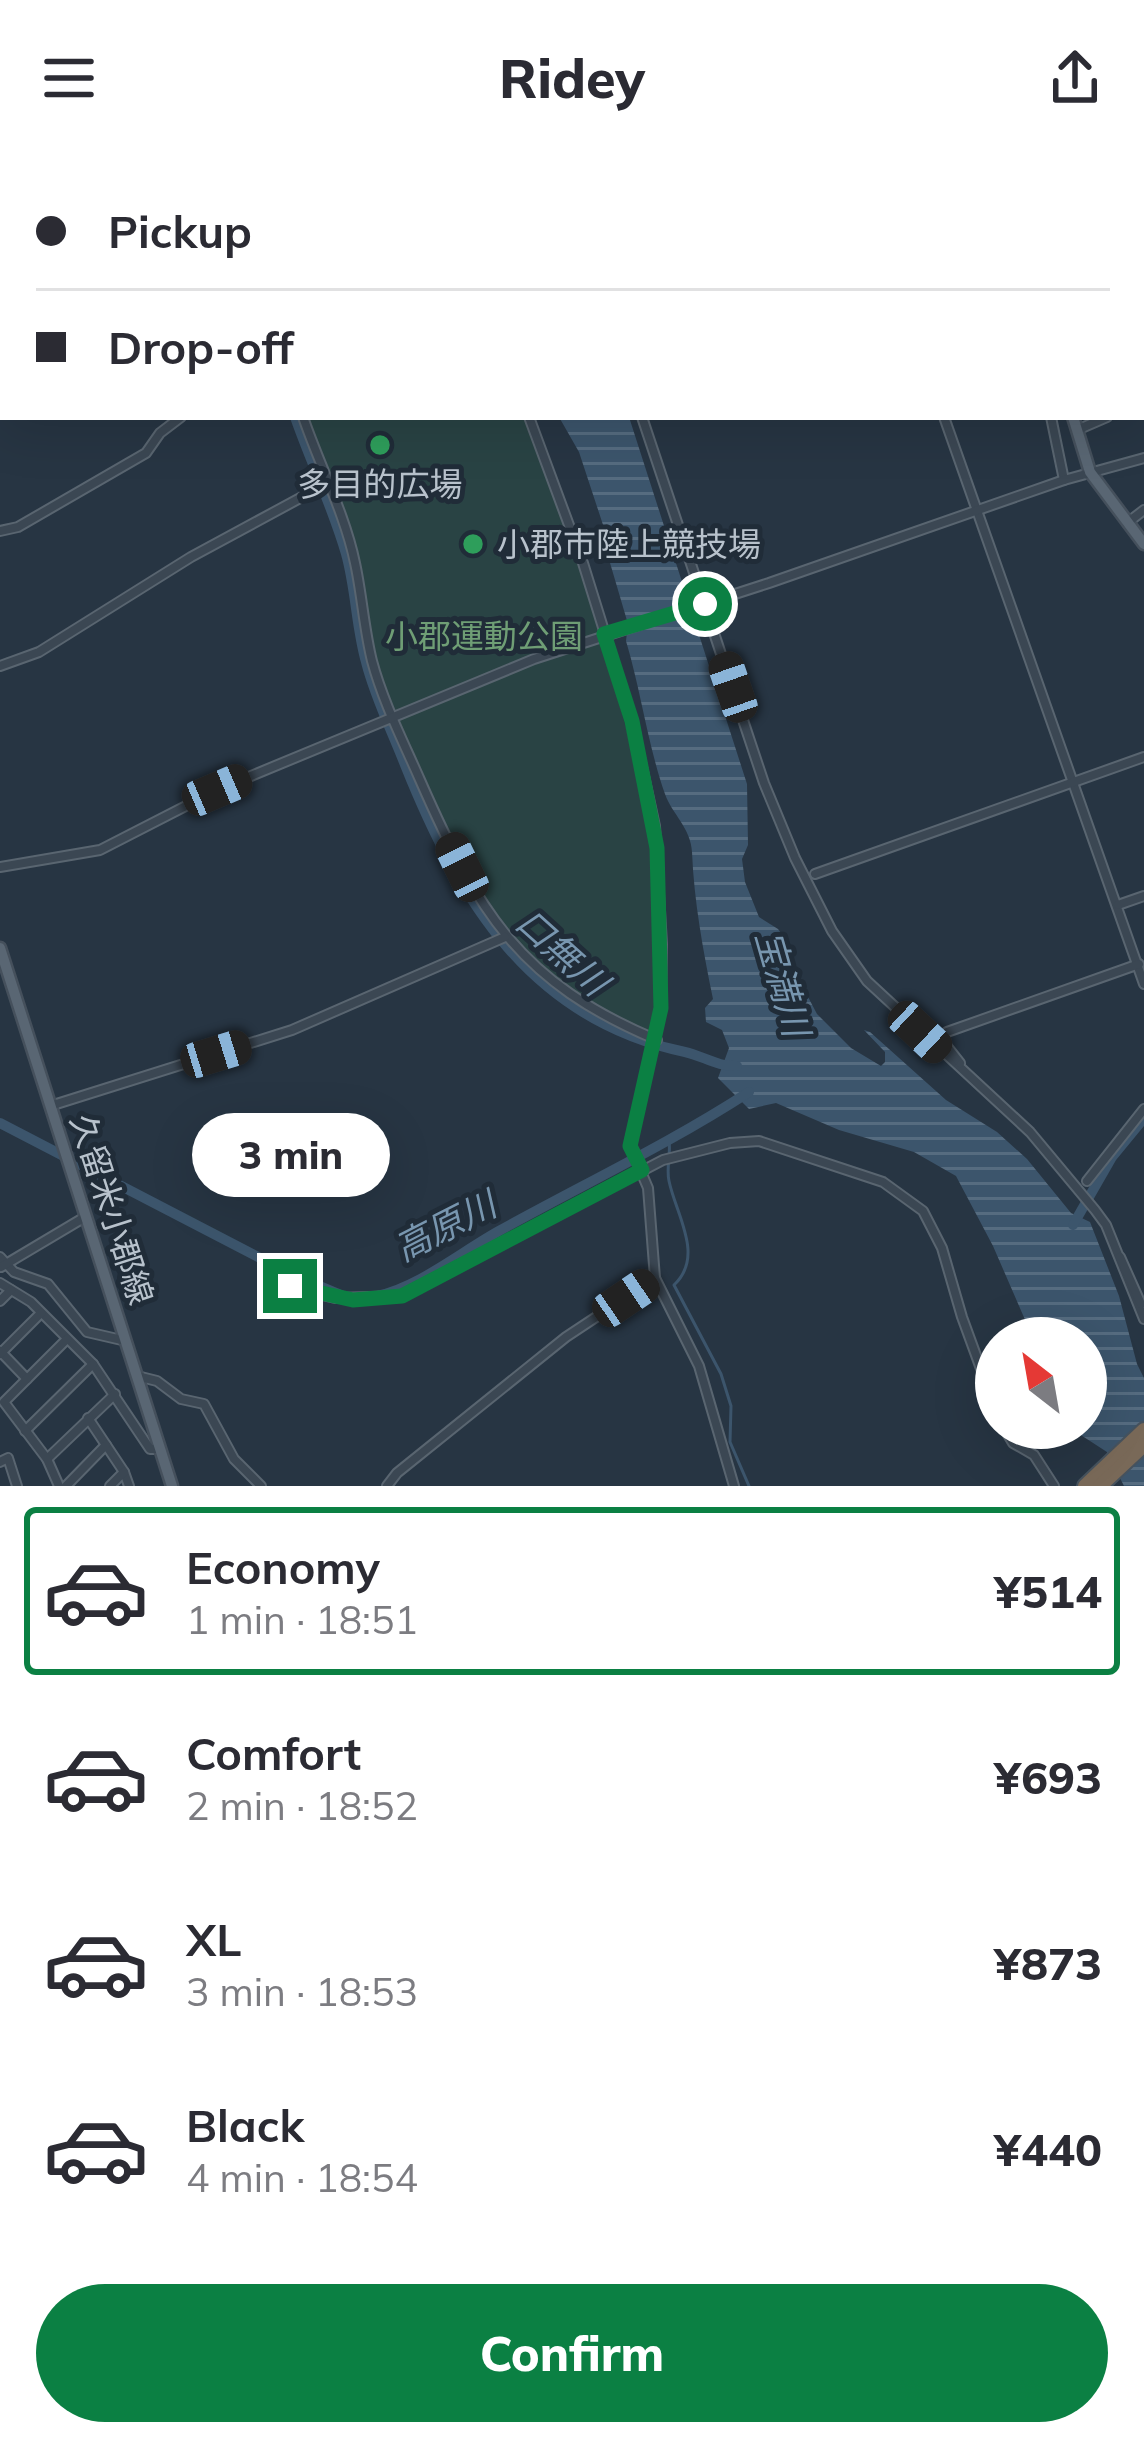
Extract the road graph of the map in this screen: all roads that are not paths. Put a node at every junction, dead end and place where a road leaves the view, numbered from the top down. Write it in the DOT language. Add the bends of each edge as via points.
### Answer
graph roads {
  1 [pos="177,420"];
  2 [pos="304,420"];
  3 [pos="530,420"];
  4 [pos="643,420"];
  5 [pos="945,420"];
  6 [pos="1052,420"];
  7 [pos="1075,423"];
  8 [pos="1144,458"];
  9 [pos="1090,472"];
  10 [pos="1064,480"];
  11 [pos="326,484"];
  12 [pos="976,509"];
  13 [pos="1144,510"];
  14 [pos="1127,523"];
  15 [pos="0,531"];
  16 [pos="1144,544"];
  17 [pos="704,605"];
  18 [pos="608,633"];
  19 [pos="0,666"];
  20 [pos="393,717"];
  21 [pos="1144,757"];
  22 [pos="1073,781"];
  23 [pos="0,866"];
  24 [pos="815,874"];
  25 [pos="1144,896"];
  26 [pos="1118,905"];
  27 [pos="505,937"];
  28 [pos="0,948"];
  29 [pos="1139,964"];
  30 [pos="1144,984"];
  31 [pos="657,1040"];
  32 [pos="962,1071"];
  33 [pos="50,1106"];
  34 [pos="1144,1108"];
  35 [pos="641,1169"];
  36 [pos="1087,1181"];
  37 [pos="85,1217"];
  38 [pos="1114,1250"];
  39 [pos="282,1260"];
  40 [pos="1,1263"];
  41 [pos="1144,1270"];
  42 [pos="655,1278"];
  43 [pos="1133,1282"];
  44 [pos="0,1283"];
  45 [pos="11,1290"];
  46 [pos="0,1301"];
  47 [pos="41,1313"];
  48 [pos="1144,1318"];
  49 [pos="67,1339"];
  50 [pos="126,1341"];
  51 [pos="975,1347"];
  52 [pos="1,1353"];
  53 [pos="93,1364"];
  54 [pos="137,1376"];
  55 [pos="27,1378"];
  56 [pos="115,1394"];
  57 [pos="2,1401"];
  58 [pos="88,1418"];
  59 [pos="1144,1430"];
  60 [pos="26,1431"];
  61 [pos="1144,1444"];
  62 [pos="106,1445"];
  63 [pos="160,1449"];
  64 [pos="1024,1449"];
  65 [pos="47,1459"];
  66 [pos="0,1462"];
  67 [pos="124,1472"];
  68 [pos="17,1486"];
  69 [pos="62,1486"];
  70 [pos="110,1486"];
  71 [pos="129,1486"];
  72 [pos="172,1486"];
  73 [pos="262,1486"];
  74 [pos="387,1486"];
  75 [pos="734,1486"];
  76 [pos="1054,1486"];
  77 [pos="1085,1486"];
  78 [pos="1100,1486"];
  1 -- 15 [label="street" via="146,453"];
  2 -- 11 [label="street"];
  3 -- 18 [label="street"];
  4 -- 17 [label="street"];
  5 -- 12 [label="street"];
  6 -- 10 [label="street"];
  7 -- 9 [label="main road"];
  8 -- 9 [label="street"];
  9 -- 10 [label="street"];
  9 -- 14 [label="main road"];
  10 -- 12 [label="street"];
  11 -- 19 [label="street" via="39,652"];
  11 -- 20 [label="street" via="355,562 368,644"];
  12 -- 17 [label="street"];
  12 -- 22 [label="street"];
  13 -- 14 [label="street"];
  14 -- 16 [label="main road"];
  17 -- 18 [label="street"];
  17 -- 32 [label="street" via="773,805 832,931 867,981"];
  18 -- 20 [label="street"];
  18 -- 31 [label="street" via="657,848"];
  20 -- 23 [label="street" via="217,790 116,844"];
  20 -- 27 [label="street" via="462,867"];
  21 -- 22 [label="street"];
  22 -- 24 [label="street"];
  22 -- 26 [label="street"];
  25 -- 26 [label="street"];
  26 -- 29 [label="street"];
  27 -- 31 [label="street" via="558,988"];
  27 -- 33 [label="street" via="292,1030"];
  28 -- 33 [label="main road, 久留米小郡線"];
  29 -- 30 [label="street"];
  29 -- 32 [label="street" via="941,1035"];
  31 -- 35 [label="street" via="632,1131"];
  32 -- 38 [label="street" via="1050,1154 1101,1217"];
  33 -- 37 [label="main road, 久留米小郡線"];
  34 -- 36 [label="street"];
  35 -- 39 [label="street" via="402,1296 335,1298 297,1288 274,1275"];
  35 -- 42 [label="street"];
  35 -- 51 [label="street" via="759,1141 883,1182 923,1211 936,1232"];
  37 -- 40 [label="street"];
  37 -- 50 [label="main road, 久留米小郡線"];
  38 -- 43 [label="street"];
  38 -- 48 [label="street"];
  40 -- 50 [label="street" via="49,1284 87,1331"];
  41 -- 43 [label="street"];
  42 -- 74 [label="street" via="566,1337"];
  42 -- 75 [label="street" via="699,1366"];
  43 -- 48 [label="street"];
  44 -- 45 [label="street"];
  45 -- 46 [label="street"];
  45 -- 47 [label="street"];
  47 -- 49 [label="street"];
  47 -- 52 [label="street"];
  49 -- 53 [label="street"];
  49 -- 55 [label="street"];
  50 -- 54 [label="main road, 久留米小郡線"];
  52 -- 55 [label="street"];
  53 -- 56 [label="street"];
  53 -- 60 [label="street"];
  54 -- 63 [label="main road, 久留米小郡線"];
  54 -- 73 [label="street" via="204,1404 234,1459"];
  55 -- 57 [label="street"];
  56 -- 58 [label="street"];
  56 -- 63 [label="street" via="150,1449"];
  57 -- 60 [label="street"];
  58 -- 62 [label="street"];
  58 -- 65 [label="street"];
  59 -- 77 [label="highway"];
  60 -- 65 [label="street"];
  61 -- 78 [label="highway"];
  62 -- 67 [label="street"];
  62 -- 69 [label="street"];
  63 -- 72 [label="main road, 久留米小郡線"];
  64 -- 76 [label="street"];
  65 -- 69 [label="street"];
  66 -- 68 [label="street" via="8,1458"];
  67 -- 70 [label="street"];
  67 -- 71 [label="street"];
}
